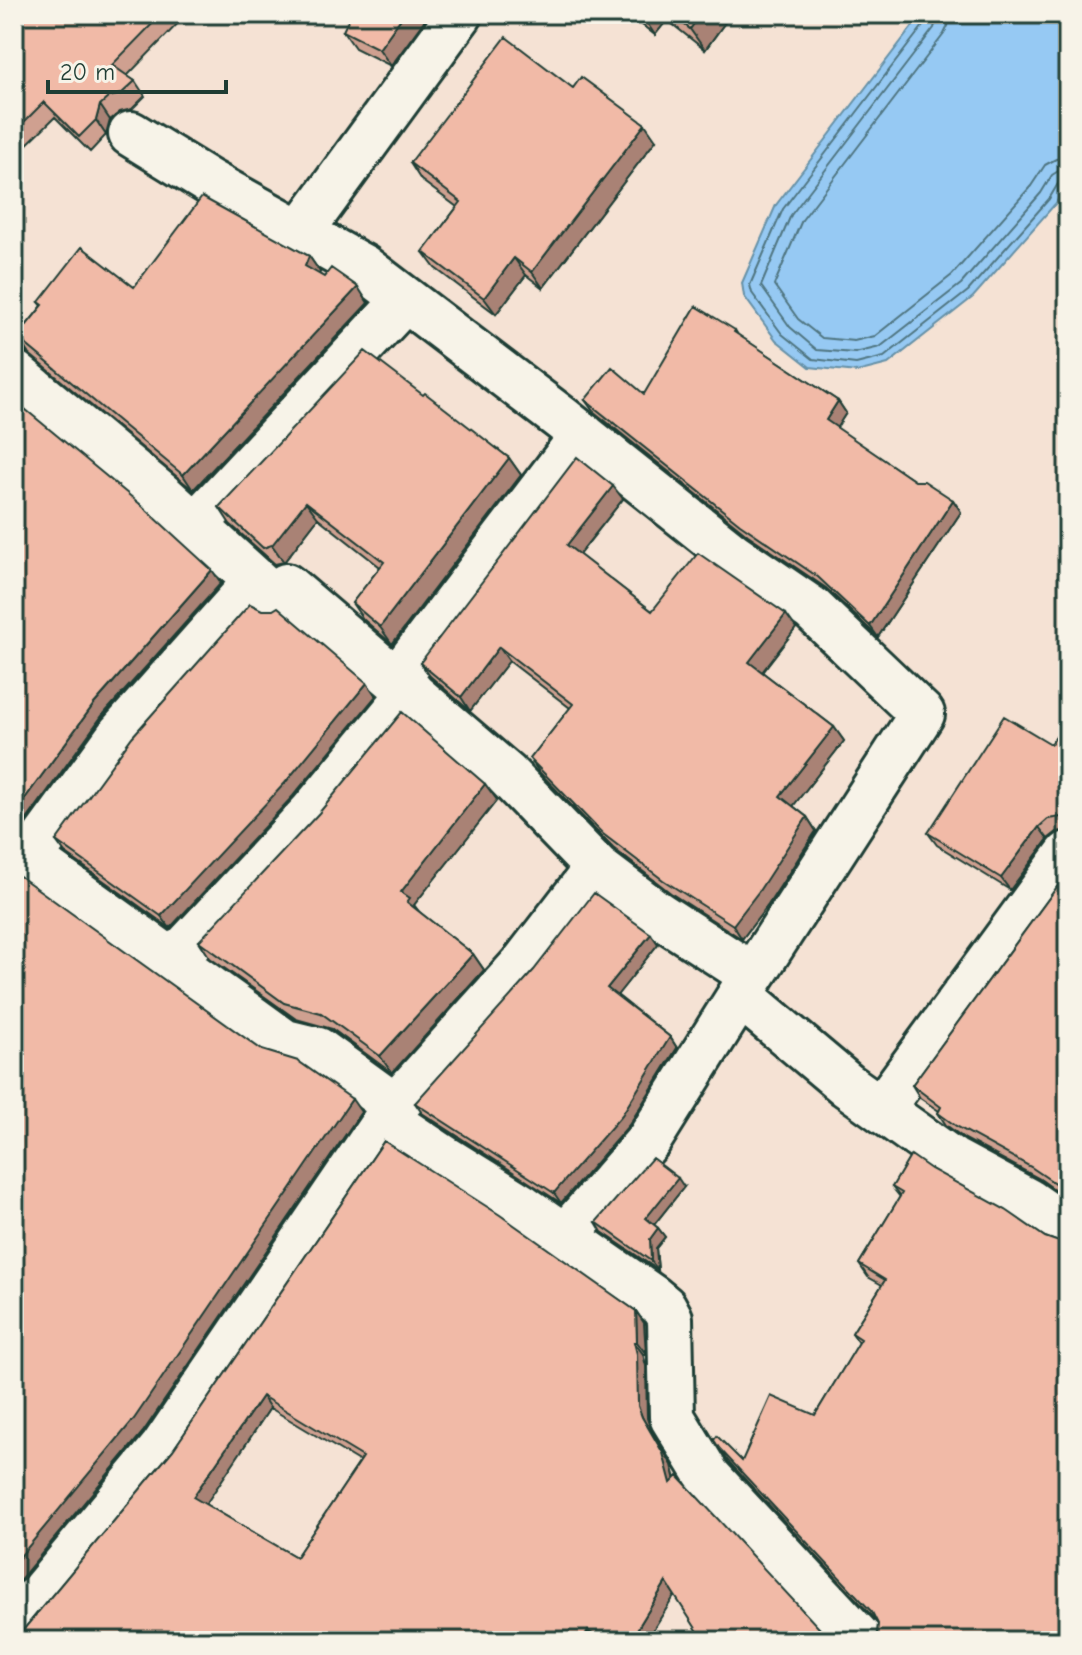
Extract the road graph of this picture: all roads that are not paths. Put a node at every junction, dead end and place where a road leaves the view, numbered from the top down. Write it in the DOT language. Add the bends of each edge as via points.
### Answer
graph roads {
  1 [pos="460,14"];
  2 [pos="131,134"];
  3 [pos="300,233"];
  4 [pos="405,300"];
  5 [pos="14,373"];
  6 [pos="583,435"];
  7 [pos="195,525"];
  8 [pos="256,581"];
  9 [pos="403,686"];
  10 [pos="22,852"];
  11 [pos="1068,854"];
  12 [pos="597,868"];
  13 [pos="173,961"];
  14 [pos="746,985"];
  15 [pos="881,1109"];
  16 [pos="390,1113"];
  17 [pos="1068,1229"];
  18 [pos="565,1236"];
  19 [pos="14,1626"];
  20 [pos="862,1641"];
  1 -- 3 [label="street"];
  2 -- 3 [label="street"];
  3 -- 4 [label="street" via="363,267"];
  4 -- 6 [label="street"];
  4 -- 7 [label="street"];
  5 -- 7 [label="street"];
  6 -- 9 [label="street"];
  6 -- 14 [label="street" via="733,555 812,609 922,714"];
  7 -- 8 [label="street"];
  8 -- 9 [label="street" via="275,598 286,586"];
  8 -- 10 [label="street"];
  9 -- 12 [label="street" via="507,775"];
  9 -- 13 [label="street" via="312,812"];
  10 -- 13 [label="street"];
  11 -- 15 [label="street"];
  12 -- 14 [label="street"];
  12 -- 16 [label="street" via="523,964"];
  13 -- 16 [label="street" via="285,1042 318,1050"];
  14 -- 15 [label="street" via="847,1085"];
  14 -- 18 [label="street" via="649,1140"];
  15 -- 17 [label="street" via="952,1160"];
  16 -- 18 [label="street" via="446,1159"];
  16 -- 19 [label="street" via="163,1447"];
  18 -- 20 [label="street" via="664,1307 670,1318 672,1417 708,1476"];
}
